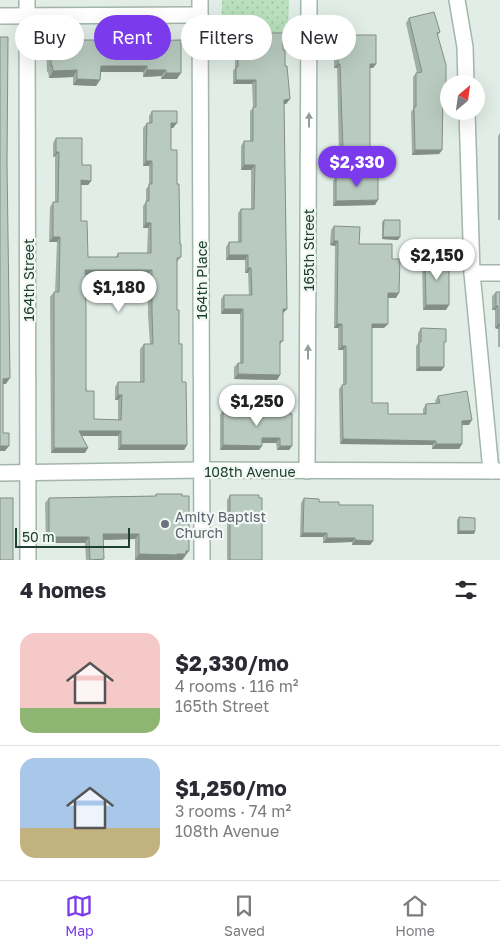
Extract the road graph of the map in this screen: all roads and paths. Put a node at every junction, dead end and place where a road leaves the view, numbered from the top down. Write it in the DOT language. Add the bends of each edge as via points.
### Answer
graph roads {
  1 [pos="27,0"];
  2 [pos="309,0"];
  3 [pos="457,0"];
  4 [pos="200,7"];
  5 [pos="27,15"];
  6 [pos="46,15"];
  7 [pos="0,16"];
  8 [pos="15,16"];
  9 [pos="27,60"];
  10 [pos="466,75"];
  11 [pos="467,120"];
  12 [pos="472,273"];
  13 [pos="500,273"];
  14 [pos="202,470"];
  15 [pos="307,471"];
  16 [pos="496,471"];
  17 [pos="0,473"];
  18 [pos="28,473"];
  19 [pos="28,560"];
  20 [pos="202,560"];
  1 -- 5 [label="street, 164th Street"];
  15 -- 2 [label="street, 165th Street, one-way"];
  3 -- 10 [label="street"];
  4 -- 6 [label="street"];
  4 -- 14 [label="street, 164th Place"];
  7 -- 8 [label="street"];
  9 -- 18 [label="street, 164th Street"];
  11 -- 12 [label="street"];
  12 -- 13 [label="street"];
  12 -- 16 [label="street"];
  14 -- 15 [label="street, 108th Avenue"];
  14 -- 18 [label="street, 108th Avenue"];
  14 -- 20 [label="street, 164th Place"];
  15 -- 16 [label="street, 108th Avenue"];
  17 -- 18 [label="street, 108th Avenue"];
  18 -- 19 [label="street, 164th Street"];
}
